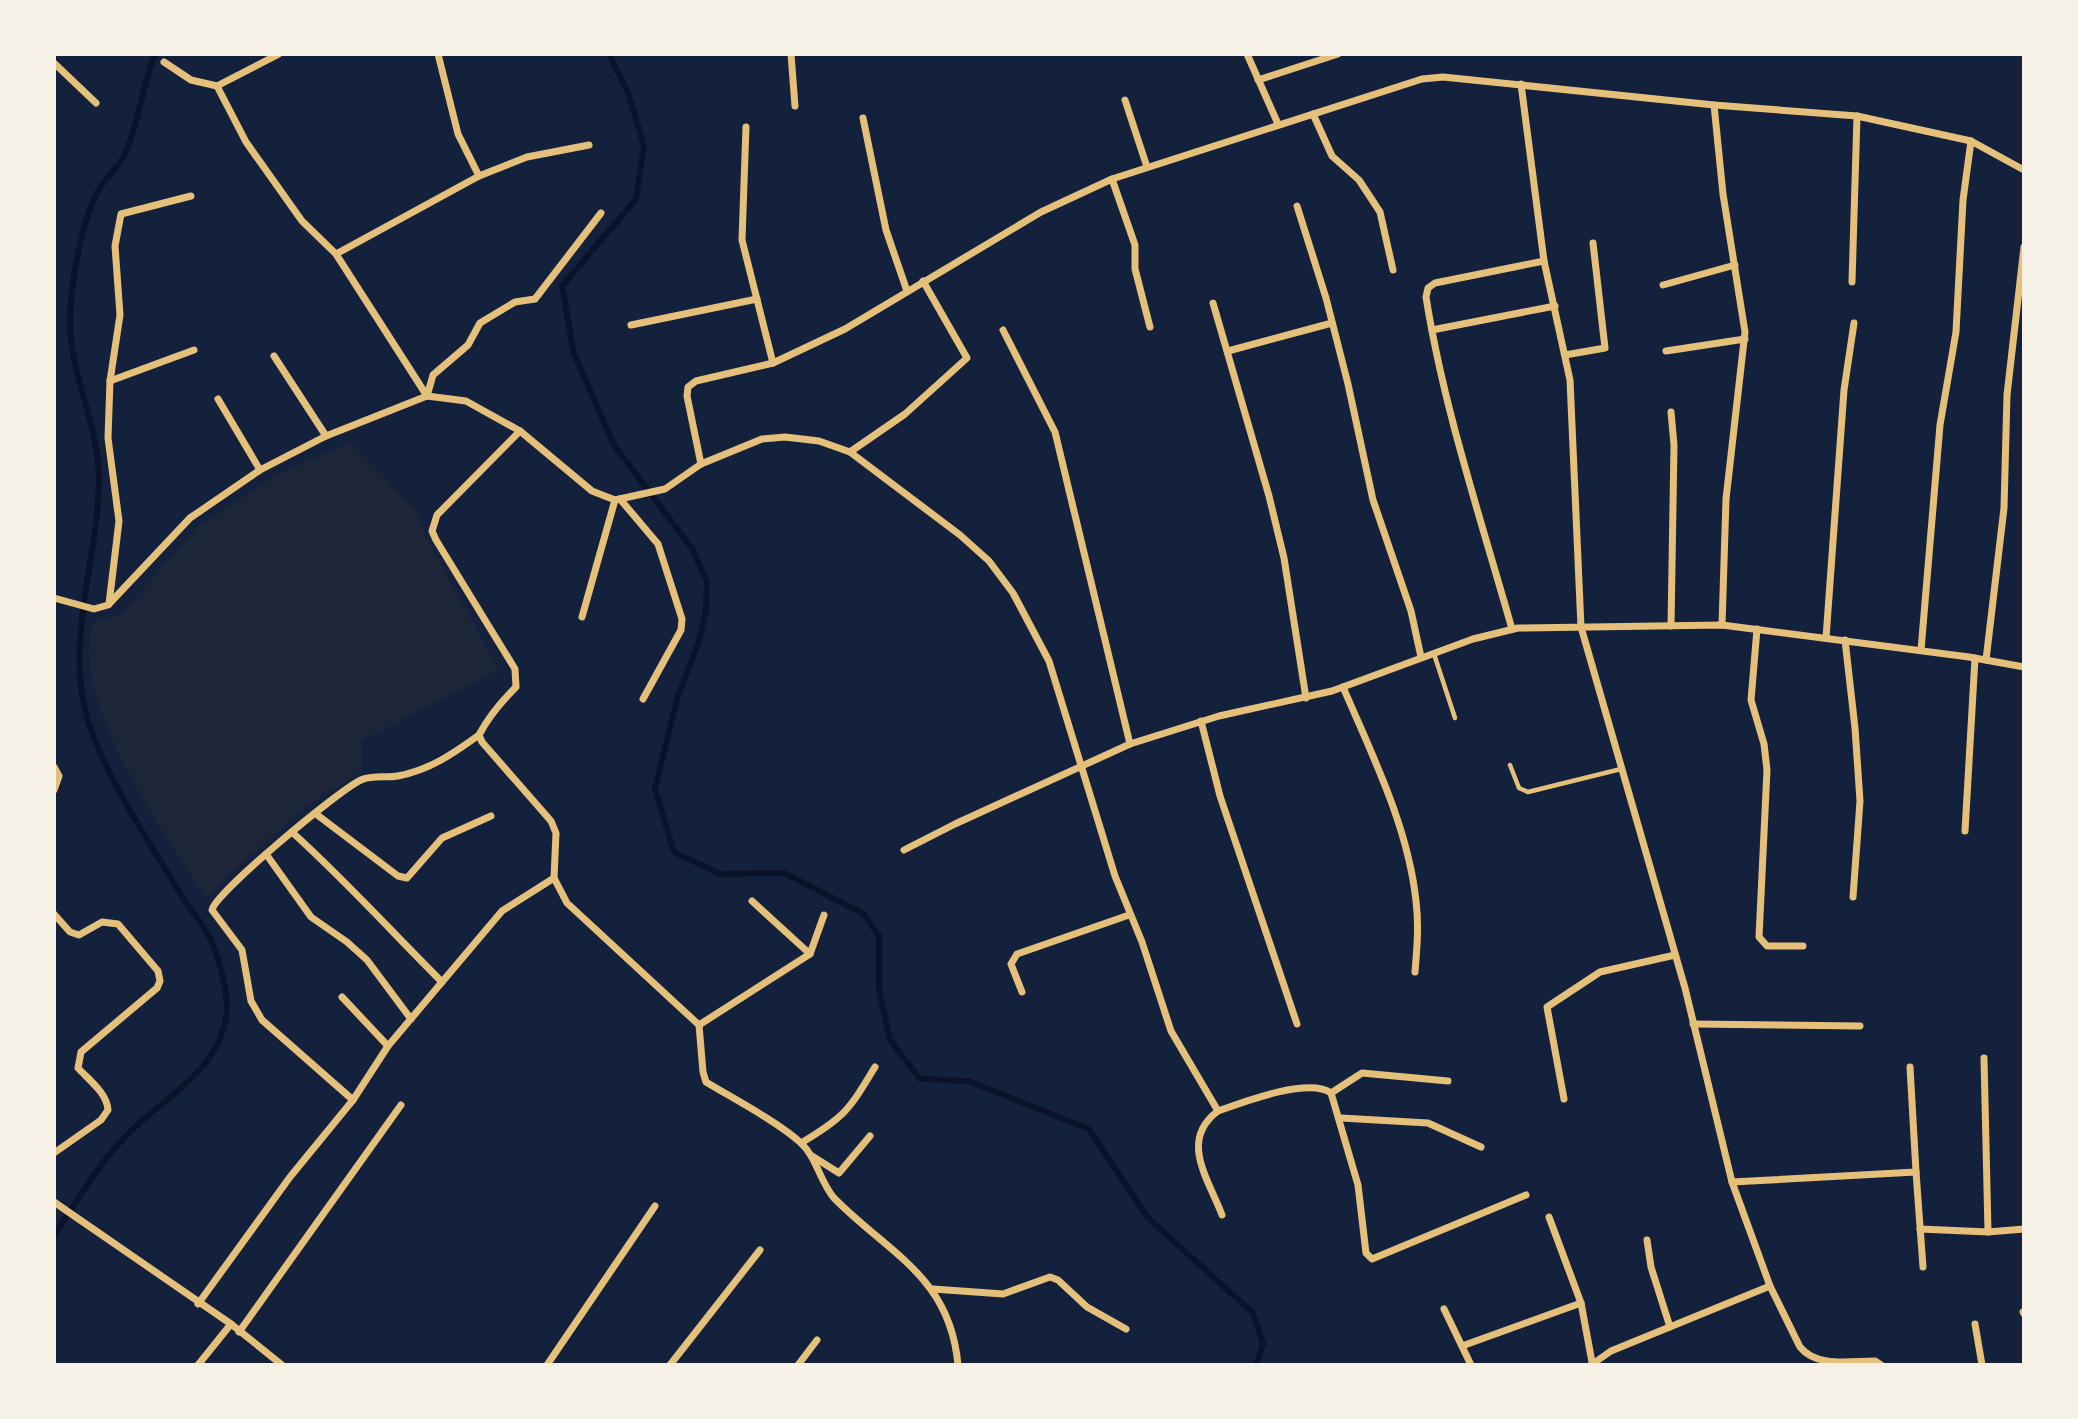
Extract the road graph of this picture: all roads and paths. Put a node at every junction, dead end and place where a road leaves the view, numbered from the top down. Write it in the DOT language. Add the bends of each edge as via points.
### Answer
graph roads {
  1 [pos="279,54"];
  2 [pos="438,54"];
  3 [pos="791,54"];
  4 [pos="1247,54"];
  5 [pos="1338,54"];
  6 [pos="164,62"];
  7 [pos="54,63"];
  8 [pos="1258,80"];
  9 [pos="1521,84"];
  10 [pos="217,86"];
  11 [pos="1125,100"];
  12 [pos="96,103"];
  13 [pos="1714,105"];
  14 [pos="795,106"];
  15 [pos="1313,114"];
  16 [pos="1857,116"];
  17 [pos="863,118"];
  18 [pos="1278,124"];
  19 [pos="746,128"];
  20 [pos="1971,141"];
  21 [pos="589,145"];
  22 [pos="1147,167"];
  23 [pos="2024,170"];
  24 [pos="479,176"];
  25 [pos="1111,179"];
  26 [pos="191,197"];
  27 [pos="1297,206"];
  28 [pos="601,213"];
  29 [pos="1593,243"];
  30 [pos="2024,247"];
  31 [pos="336,254"];
  32 [pos="1544,261"];
  33 [pos="1735,265"];
  34 [pos="1393,270"];
  35 [pos="923,281"];
  36 [pos="1852,282"];
  37 [pos="1663,285"];
  38 [pos="907,291"];
  39 [pos="757,299"];
  40 [pos="1213,303"];
  41 [pos="1555,306"];
  42 [pos="1332,323"];
  43 [pos="1854,323"];
  44 [pos="631,325"];
  45 [pos="1150,327"];
  46 [pos="1003,330"];
  47 [pos="1432,330"];
  48 [pos="1745,339"];
  49 [pos="194,350"];
  50 [pos="1228,351"];
  51 [pos="1666,351"];
  52 [pos="1565,355"];
  53 [pos="274,356"];
  54 [pos="773,363"];
  55 [pos="110,381"];
  56 [pos="427,396"];
  57 [pos="218,399"];
  58 [pos="1671,412"];
  59 [pos="520,431"];
  60 [pos="326,436"];
  61 [pos="850,452"];
  62 [pos="701,464"];
  63 [pos="260,470"];
  64 [pos="621,499"];
  65 [pos="54,598"];
  66 [pos="108,605"];
  67 [pos="582,617"];
  68 [pos="1671,625"];
  69 [pos="1722,625"];
  70 [pos="1581,626"];
  71 [pos="1512,629"];
  72 [pos="1757,629"];
  73 [pos="1826,638"];
  74 [pos="1845,640"];
  75 [pos="1920,650"];
  76 [pos="1434,653"];
  77 [pos="1421,657"];
  78 [pos="1975,658"];
  79 [pos="1986,660"];
  80 [pos="2024,667"];
  81 [pos="1343,687"];
  82 [pos="1306,698"];
  83 [pos="643,699"];
  84 [pos="1455,718"];
  85 [pos="1201,721"];
  86 [pos="480,735"];
  87 [pos="1130,744"];
  88 [pos="1510,765"];
  89 [pos="54,767"];
  90 [pos="1082,767"];
  91 [pos="1622,769"];
  92 [pos="54,790"];
  93 [pos="316,814"];
  94 [pos="491,816"];
  95 [pos="1965,831"];
  96 [pos="293,833"];
  97 [pos="904,850"];
  98 [pos="267,854"];
  99 [pos="554,878"];
  100 [pos="1853,897"];
  101 [pos="752,901"];
  102 [pos="54,914"];
  103 [pos="824,915"];
  104 [pos="1129,915"];
  105 [pos="1803,946"];
  106 [pos="810,954"];
  107 [pos="1675,955"];
  108 [pos="1415,972"];
  109 [pos="442,982"];
  110 [pos="1022,992"];
  111 [pos="342,997"];
  112 [pos="411,1019"];
  113 [pos="1297,1024"];
  114 [pos="1692,1024"];
  115 [pos="699,1025"];
  116 [pos="1860,1026"];
  117 [pos="388,1046"];
  118 [pos="1984,1058"];
  119 [pos="875,1067"];
  120 [pos="1910,1067"];
  121 [pos="1448,1081"];
  122 [pos="1331,1093"];
  123 [pos="1564,1099"];
  124 [pos="353,1100"];
  125 [pos="401,1105"];
  126 [pos="1218,1111"];
  127 [pos="1341,1118"];
  128 [pos="870,1136"];
  129 [pos="801,1143"];
  130 [pos="1481,1147"];
  131 [pos="54,1153"];
  132 [pos="809,1154"];
  133 [pos="1916,1172"];
  134 [pos="1732,1182"];
  135 [pos="1526,1195"];
  136 [pos="54,1202"];
  137 [pos="656,1206"];
  138 [pos="1222,1215"];
  139 [pos="1549,1217"];
  140 [pos="1920,1229"];
  141 [pos="2024,1229"];
  142 [pos="1988,1232"];
  143 [pos="1647,1240"];
  144 [pos="760,1250"];
  145 [pos="1923,1267"];
  146 [pos="1770,1286"];
  147 [pos="933,1289"];
  148 [pos="1581,1303"];
  149 [pos="198,1304"];
  150 [pos="1444,1309"];
  151 [pos="230,1324"];
  152 [pos="1975,1324"];
  153 [pos="1670,1327"];
  154 [pos="1126,1329"];
  155 [pos="239,1332"];
  156 [pos="817,1340"];
  157 [pos="1462,1346"];
  158 [pos="1810,1362"];
  159 [pos="1592,1364"];
  160 [pos="198,1365"];
  161 [pos="282,1365"];
  162 [pos="547,1365"];
  163 [pos="670,1365"];
  164 [pos="798,1365"];
  165 [pos="958,1365"];
  166 [pos="1471,1365"];
  167 [pos="1881,1365"];
  168 [pos="1982,1365"];
  1 -- 10 [label="street"];
  2 -- 24 [label="street" via="458,134"];
  3 -- 14 [label="street"];
  4 -- 8 [label="street"];
  5 -- 8 [label="street"];
  6 -- 10 [label="street" via="191,80"];
  7 -- 12 [label="street"];
  8 -- 18 [label="street"];
  9 -- 13 [label="street"];
  9 -- 15 [label="street" via="1422,79"];
  9 -- 32 [label="street"];
  10 -- 31 [label="street" via="246,142 302,221"];
  11 -- 22 [label="street"];
  13 -- 16 [label="street"];
  13 -- 33 [label="street"];
  15 -- 18 [label="street"];
  15 -- 34 [label="street" via="1332,156 1359,180 1380,212"];
  16 -- 20 [label="street"];
  16 -- 36 [label="street"];
  17 -- 38 [label="street" via="886,230"];
  18 -- 22 [label="street"];
  19 -- 39 [label="street" via="742,240"];
  20 -- 23 [label="street"];
  20 -- 75 [label="street" via="1957,318 1940,425"];
  21 -- 24 [label="street" via="527,157"];
  22 -- 25 [label="street"];
  24 -- 31 [label="street"];
  25 -- 35 [label="street" via="1041,212"];
  25 -- 45 [label="street" via="1135,245 1135,269"];
  26 -- 55 [label="street" via="121,214 115,246 120,315"];
  27 -- 42 [label="street"];
  28 -- 56 [label="street" via="535,299 516,302 480,323 468,345 433,375"];
  29 -- 52 [label="street" via="1605,348"];
  30 -- 79 [label="street" via="2007,395 2004,508"];
  31 -- 56 [label="street"];
  32 -- 41 [label="street"];
  32 -- 47 [label="street" via="1435,283 1426,297"];
  33 -- 37 [label="street"];
  33 -- 48 [label="street"];
  35 -- 38 [label="street"];
  35 -- 61 [label="street" via="967,358 905,415"];
  38 -- 54 [label="street" via="845,329"];
  39 -- 44 [label="street"];
  39 -- 54 [label="street"];
  40 -- 50 [label="street"];
  41 -- 47 [label="street"];
  41 -- 52 [label="street"];
  42 -- 50 [label="street"];
  42 -- 77 [label="street" via="1373,500 1411,611"];
  43 -- 73 [label="street" via="1844,390"];
  46 -- 87 [label="street" via="1055,432"];
  47 -- 71 [label="street" via="1479,523"];
  48 -- 51 [label="street"];
  48 -- 69 [label="street" via="1726,499"];
  49 -- 55 [label="street"];
  50 -- 82 [label="street" via="1284,558"];
  52 -- 70 [label="street" via="1573,431"];
  53 -- 60 [label="street"];
  54 -- 62 [label="street" via="696,381 688,387"];
  55 -- 66 [label="street" via="108,438 119,521"];
  56 -- 59 [label="street" via="466,401"];
  56 -- 60 [label="street"];
  57 -- 63 [label="street"];
  58 -- 68 [label="street"];
  59 -- 64 [label="street" via="592,491"];
  59 -- 86 [label="street" via="432,524 436,540 515,669 516,687 497,705"];
  60 -- 63 [label="street"];
  61 -- 62 [label="street" via="819,441 785,437 762,439"];
  61 -- 90 [label="street" via="960,534 989,561 1013,593 1049,661"];
  62 -- 64 [label="street" via="657,492"];
  63 -- 66 [label="street" via="190,518"];
  64 -- 67 [label="street"];
  64 -- 83 [label="street" via="658,544 682,619 681,630"];
  65 -- 66 [label="street" via="94,609"];
  68 -- 69 [label="street"];
  68 -- 70 [label="street"];
  69 -- 72 [label="street"];
  70 -- 71 [label="street"];
  70 -- 91 [label="street"];
  71 -- 76 [label="street"];
  72 -- 73 [label="street"];
  72 -- 105 [label="street" via="1751,700 1767,770 1759,937 1767,946"];
  73 -- 74 [label="street"];
  74 -- 75 [label="street"];
  74 -- 100 [label="street" via="1860,801"];
  75 -- 78 [label="street"];
  76 -- 77 [label="street"];
  76 -- 84 [label="lane"];
  77 -- 81 [label="street"];
  78 -- 79 [label="street"];
  78 -- 95 [label="street"];
  79 -- 80 [label="street"];
  81 -- 82 [label="street"];
  81 -- 108 [label="street" via="1388,791 1406,853 1416,901"];
  82 -- 85 [label="street"];
  85 -- 87 [label="street"];
  85 -- 113 [label="street" via="1220,796"];
  86 -- 93 [label="street" via="444,760 415,771 362,779"];
  86 -- 99 [label="street" via="486,748 551,821 556,833"];
  87 -- 90 [label="street"];
  88 -- 91 [label="lane" via="1519,788 1528,792"];
  89 -- 92 [label="street" via="59,776"];
  90 -- 97 [label="street"];
  90 -- 104 [label="street"];
  91 -- 107 [label="street"];
  93 -- 94 [label="street" via="398,876 407,878 442,838"];
  93 -- 96 [label="street"];
  96 -- 98 [label="street"];
  96 -- 109 [label="street" via="346,881"];
  98 -- 112 [label="street" via="311,917 367,960"];
  98 -- 124 [label="street" via="213,903 212,910 242,950 251,1001 262,1020"];
  99 -- 109 [label="street" via="502,911"];
  99 -- 115 [label="street" via="566,903"];
  101 -- 106 [label="street"];
  102 -- 131 [label="street" via="79,935 102,922 118,924 158,971 160,981 81,1052 78,1068 102,1093 108,1111"];
  103 -- 106 [label="street"];
  104 -- 110 [label="street" via="1017,954 1011,964"];
  104 -- 126 [label="street" via="1171,1031"];
  106 -- 115 [label="street"];
  107 -- 114 [label="street"];
  107 -- 123 [label="street" via="1600,972 1547,1007"];
  109 -- 112 [label="street"];
  111 -- 117 [label="street"];
  112 -- 117 [label="street"];
  114 -- 116 [label="street"];
  114 -- 134 [label="street"];
  115 -- 129 [label="street" via="706,1082"];
  117 -- 124 [label="street"];
  118 -- 142 [label="street"];
  119 -- 129 [label="street" via="849,1111"];
  120 -- 133 [label="street"];
  121 -- 122 [label="street" via="1362,1073"];
  122 -- 126 [label="street" via="1317,1087 1265,1095"];
  122 -- 127 [label="street"];
  124 -- 149 [label="street" via="290,1177"];
  125 -- 155 [label="street"];
  126 -- 138 [label="street" via="1199,1131 1197,1151"];
  127 -- 130 [label="street" via="1429,1123"];
  127 -- 135 [label="street" via="1372,1259"];
  128 -- 132 [label="street" via="839,1173"];
  129 -- 132 [label="street"];
  132 -- 147 [label="street" via="832,1196"];
  133 -- 134 [label="street"];
  133 -- 140 [label="street"];
  134 -- 146 [label="street"];
  136 -- 149 [label="street"];
  137 -- 162 [label="street"];
  139 -- 148 [label="street"];
  140 -- 142 [label="street"];
  140 -- 145 [label="street"];
  141 -- 142 [label="street"];
  143 -- 153 [label="street"];
  144 -- 163 [label="street"];
  146 -- 153 [label="street"];
  146 -- 158 [label="street"];
  147 -- 154 [label="street" via="1003,1294 1050,1278"];
  147 -- 165 [label="street" via="944,1310"];
  148 -- 157 [label="street"];
  148 -- 159 [label="street"];
  149 -- 151 [label="street"];
  150 -- 157 [label="street"];
  151 -- 155 [label="street"];
  151 -- 160 [label="street"];
  152 -- 168 [label="street"];
  153 -- 159 [label="street" via="1611,1351"];
  155 -- 161 [label="street"];
  156 -- 164 [label="street"];
  157 -- 166 [label="street"];
  158 -- 167 [label="street" via="1875,1361"];
}
